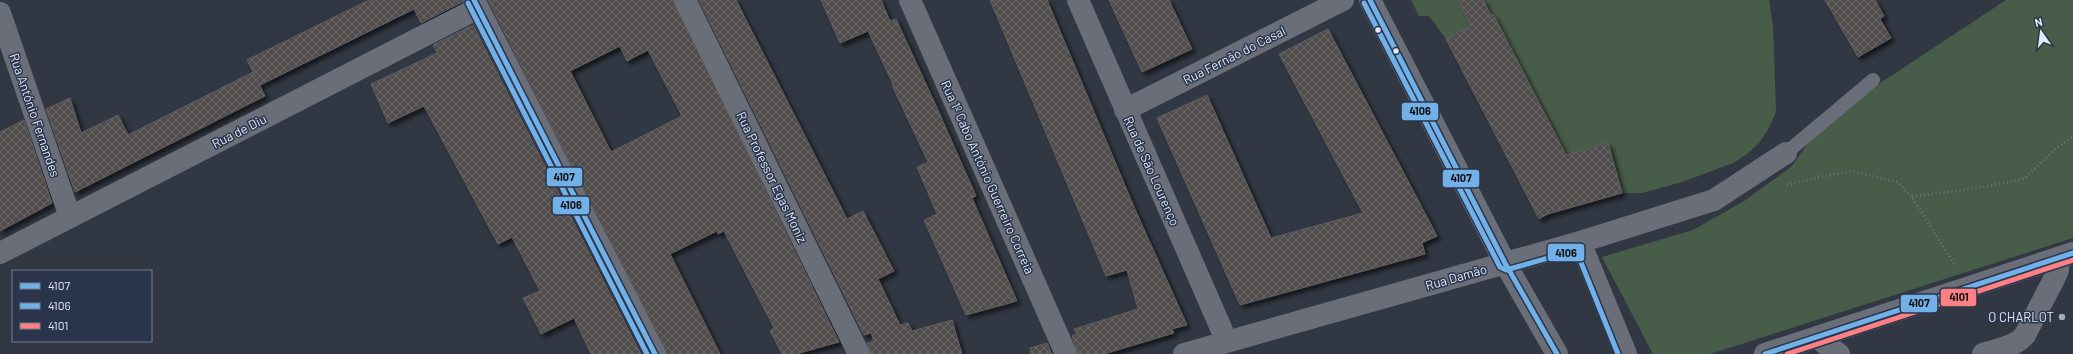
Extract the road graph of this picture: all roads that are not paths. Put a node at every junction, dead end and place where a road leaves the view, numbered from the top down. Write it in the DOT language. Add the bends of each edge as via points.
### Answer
graph roads {
  1 [pos="685,0"];
  2 [pos="910,0"];
  3 [pos="1078,0"];
  4 [pos="1343,0"];
  5 [pos="1370,0"];
  6 [pos="476,4"];
  7 [pos="0,13"];
  8 [pos="1873,80"];
  9 [pos="1125,110"];
  10 [pos="1786,153"];
  11 [pos="70,217"];
  12 [pos="1580,242"];
  13 [pos="0,253"];
  14 [pos="2066,256"];
  15 [pos="1505,263"];
  16 [pos="1819,336"];
  17 [pos="1227,342"];
  18 [pos="655,354"];
  19 [pos="859,354"];
  20 [pos="1066,354"];
  21 [pos="1184,354"];
  22 [pos="1557,354"];
  23 [pos="1626,354"];
  24 [pos="1765,354"];
  25 [pos="1839,354"];
  26 [pos="1983,354"];
  1 -- 19 [label="street, Rua Professor Egas Moniz"];
  2 -- 20 [label="street, Rua 1º Cabo António Guerreiro Correia"];
  3 -- 9 [label="street, Rua de São Lourenço"];
  4 -- 9 [label="street, Rua Fernão do Casal"];
  5 -- 15 [label="street"];
  6 -- 11 [label="street, Rua de Diu"];
  6 -- 18 [label="street"];
  7 -- 11 [label="street, Rua António Fernandes"];
  8 -- 10 [label="lane"];
  9 -- 17 [label="street, Rua de São Lourenço"];
  10 -- 12 [label="street, Rua Damão" via="1714,200"];
  11 -- 13 [label="street, Rua de Diu"];
  12 -- 15 [label="street, Rua Damão"];
  12 -- 23 [label="street"];
  14 -- 16 [label="street"];
  14 -- 26 [label="street" via="2020,341"];
  15 -- 17 [label="street, Rua Damão"];
  15 -- 22 [label="street"];
  16 -- 24 [label="street"];
  16 -- 25 [label="street"];
  17 -- 21 [label="street, Rua Damão"];
}
